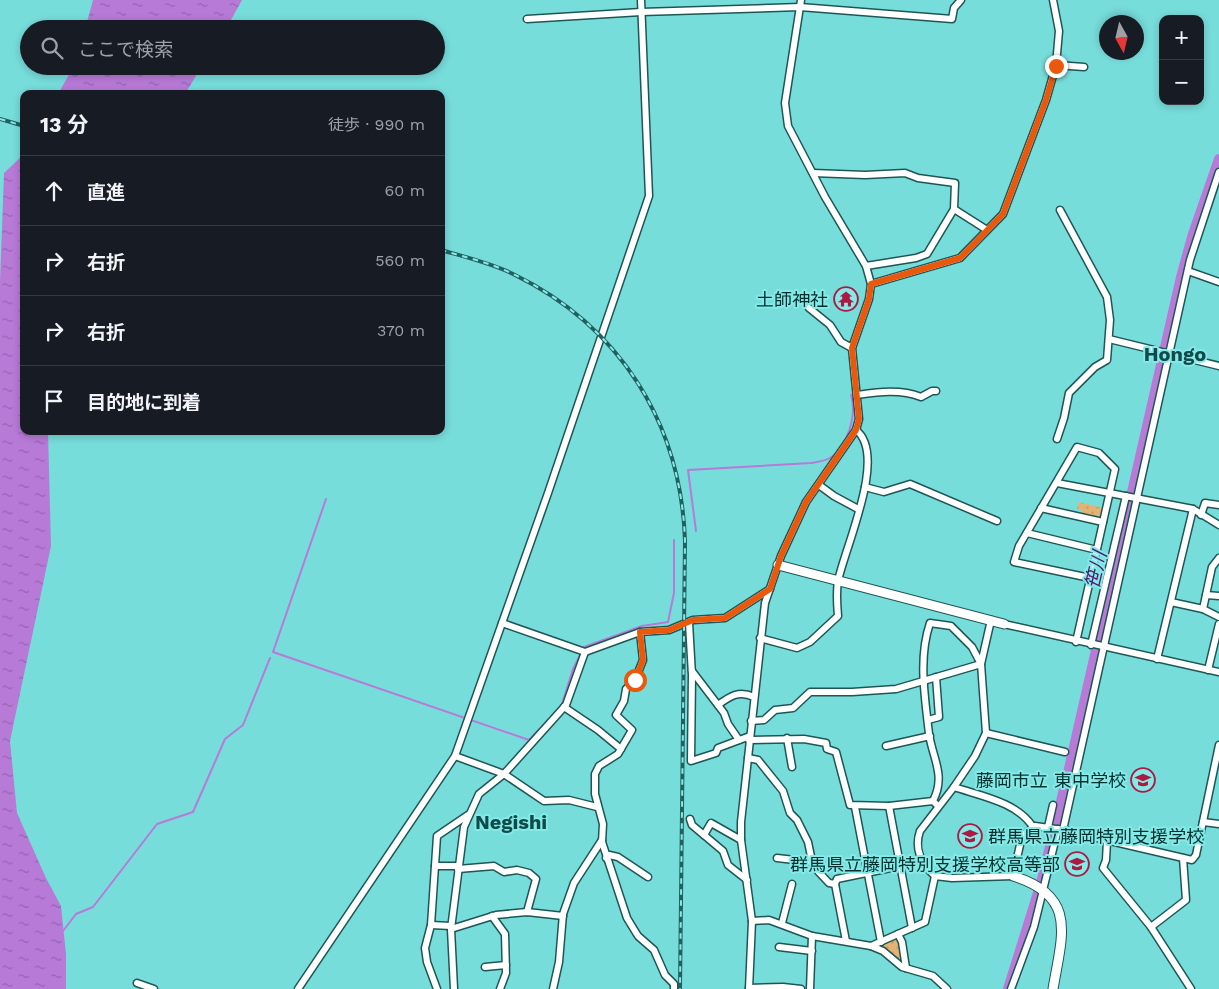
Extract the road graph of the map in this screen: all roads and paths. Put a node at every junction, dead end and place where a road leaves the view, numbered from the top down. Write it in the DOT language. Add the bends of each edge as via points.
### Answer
graph roads {
  1 [pos="641,0"];
  2 [pos="961,0"];
  3 [pos="1053,0"];
  4 [pos="800,4"];
  5 [pos="641,12"];
  6 [pos="527,19"];
  7 [pos="1056,66"];
  8 [pos="1084,67"];
  9 [pos="1219,172"];
  10 [pos="813,174"];
  11 [pos="954,209"];
  12 [pos="1060,210"];
  13 [pos="987,230"];
  14 [pos="866,266"];
  15 [pos="1188,271"];
  16 [pos="1219,282"];
  17 [pos="871,284"];
  18 [pos="809,308"];
  19 [pos="1109,338"];
  20 [pos="852,348"];
  21 [pos="1166,353"];
  22 [pos="1219,366"];
  23 [pos="936,391"];
  24 [pos="857,395"];
  25 [pos="856,430"];
  26 [pos="1057,439"];
  27 [pos="1057,483"];
  28 [pos="819,485"];
  29 [pos="866,487"];
  30 [pos="1109,494"];
  31 [pos="1130,498"];
  32 [pos="1219,504"];
  33 [pos="1041,508"];
  34 [pos="858,509"];
  35 [pos="1193,509"];
  36 [pos="1201,515"];
  37 [pos="997,521"];
  38 [pos="1103,522"];
  39 [pos="1219,525"];
  40 [pos="1027,533"];
  41 [pos="1097,550"];
  42 [pos="1219,558"];
  43 [pos="778,565"];
  44 [pos="1210,574"];
  45 [pos="1219,574"];
  46 [pos="1090,578"];
  47 [pos="838,582"];
  48 [pos="770,589"];
  49 [pos="1206,596"];
  50 [pos="1219,596"];
  51 [pos="1171,602"];
  52 [pos="1203,609"];
  53 [pos="1219,617"];
  54 [pos="991,620"];
  55 [pos="502,623"];
  56 [pos="689,623"];
  57 [pos="1004,624"];
  58 [pos="1219,624"];
  59 [pos="1218,631"];
  60 [pos="640,632"];
  61 [pos="760,638"];
  62 [pos="1076,642"];
  63 [pos="1097,646"];
  64 [pos="585,652"];
  65 [pos="1157,659"];
  66 [pos="981,664"];
  67 [pos="692,670"];
  68 [pos="1208,670"];
  69 [pos="1219,672"];
  70 [pos="936,677"];
  71 [pos="925,680"];
  72 [pos="754,698"];
  73 [pos="718,705"];
  74 [pos="564,707"];
  75 [pos="928,720"];
  76 [pos="751,721"];
  77 [pos="986,733"];
  78 [pos="930,736"];
  79 [pos="749,738"];
  80 [pos="787,738"];
  81 [pos="739,740"];
  82 [pos="1219,744"];
  83 [pos="886,746"];
  84 [pos="621,749"];
  85 [pos="1065,752"];
  86 [pos="455,756"];
  87 [pos="748,758"];
  88 [pos="792,767"];
  89 [pos="504,774"];
  90 [pos="954,787"];
  91 [pos="936,804"];
  92 [pos="1053,805"];
  93 [pos="889,806"];
  94 [pos="855,807"];
  95 [pos="597,808"];
  96 [pos="468,815"];
  97 [pos="690,819"];
  98 [pos="1203,822"];
  99 [pos="1219,824"];
  100 [pos="1048,827"];
  101 [pos="1033,828"];
  102 [pos="1061,830"];
  103 [pos="704,835"];
  104 [pos="602,840"];
  105 [pos="741,840"];
  106 [pos="1107,842"];
  107 [pos="606,858"];
  108 [pos="778,858"];
  109 [pos="1183,858"];
  110 [pos="812,862"];
  111 [pos="435,866"];
  112 [pos="900,866"];
  113 [pos="458,867"];
  114 [pos="868,873"];
  115 [pos="935,876"];
  116 [pos="1013,876"];
  117 [pos="648,877"];
  118 [pos="747,880"];
  119 [pos="792,884"];
  120 [pos="835,884"];
  121 [pos="1042,887"];
  122 [pos="527,912"];
  123 [pos="492,916"];
  124 [pos="563,916"];
  125 [pos="752,921"];
  126 [pos="782,924"];
  127 [pos="431,925"];
  128 [pos="451,927"];
  129 [pos="1151,927"];
  130 [pos="912,928"];
  131 [pos="898,934"];
  132 [pos="812,936"];
  133 [pos="846,941"];
  134 [pos="881,942"];
  135 [pos="871,946"];
  136 [pos="779,947"];
  137 [pos="812,951"];
  138 [pos="506,965"];
  139 [pos="485,967"];
  140 [pos="906,968"];
  141 [pos="137,983"];
  142 [pos="154,989"];
  143 [pos="298,989"];
  144 [pos="437,989"];
  145 [pos="454,989"];
  146 [pos="500,989"];
  147 [pos="553,989"];
  148 [pos="674,989"];
  149 [pos="749,989"];
  150 [pos="800,989"];
  151 [pos="810,989"];
  152 [pos="946,989"];
  153 [pos="1011,989"];
  154 [pos="1054,989"];
  155 [pos="1191,989"];
  1 -- 5 [label="street"];
  2 -- 4 [label="street" via="954,8 952,19"];
  3 -- 7 [label="street" via="1059,31"];
  4 -- 5 [label="street"];
  4 -- 10 [label="street" via="785,109 788,126"];
  5 -- 6 [label="street"];
  5 -- 55 [label="street" via="650,196"];
  7 -- 8 [label="street"];
  7 -- 13 [label="street" via="1003,214"];
  9 -- 15 [label="street"];
  10 -- 11 [label="street" via="906,174 955,183"];
  10 -- 14 [label="street"];
  11 -- 13 [label="street"];
  11 -- 14 [label="street" via="927,254"];
  12 -- 19 [label="street" via="1107,297"];
  13 -- 17 [label="street" via="960,258"];
  14 -- 17 [label="street"];
  15 -- 16 [label="street"];
  15 -- 21 [label="street"];
  17 -- 20 [label="street"];
  18 -- 20 [label="street" via="830,325 841,342"];
  19 -- 21 [label="street"];
  19 -- 26 [label="street" via="1107,360 1095,367 1069,393"];
  20 -- 24 [label="street"];
  21 -- 22 [label="street"];
  21 -- 31 [label="street"];
  23 -- 24 [label="street" via="921,397 906,391"];
  24 -- 25 [label="street" via="859,419"];
  25 -- 28 [label="street"];
  25 -- 29 [label="street" via="865,441 869,461"];
  27 -- 30 [label="street"];
  27 -- 30 [label="street" via="1079,448 1099,453 1115,469"];
  27 -- 33 [label="street"];
  28 -- 34 [label="street"];
  28 -- 43 [label="street" via="806,502"];
  29 -- 34 [label="street"];
  29 -- 37 [label="street" via="884,492 910,484"];
  30 -- 31 [label="street"];
  30 -- 38 [label="street"];
  31 -- 35 [label="street"];
  31 -- 63 [label="street"];
  31 -- 63 [label="street" via="1138,504"];
  32 -- 36 [label="street" via="1205,504"];
  33 -- 38 [label="street"];
  33 -- 40 [label="street"];
  34 -- 47 [label="street"];
  35 -- 36 [label="street"];
  35 -- 51 [label="street"];
  36 -- 39 [label="street"];
  38 -- 41 [label="street"];
  40 -- 41 [label="street"];
  40 -- 46 [label="street" via="1014,562"];
  41 -- 46 [label="street"];
  42 -- 44 [label="street"];
  43 -- 47 [label="street"];
  43 -- 48 [label="street"];
  44 -- 45 [label="street"];
  44 -- 49 [label="street"];
  46 -- 62 [label="street"];
  47 -- 54 [label="street"];
  47 -- 61 [label="street" via="838,616 810,642 797,648"];
  48 -- 56 [label="street" via="725,618"];
  48 -- 61 [label="street"];
  49 -- 50 [label="street"];
  49 -- 52 [label="street"];
  51 -- 52 [label="street"];
  51 -- 65 [label="street"];
  52 -- 53 [label="street"];
  54 -- 57 [label="street"];
  54 -- 66 [label="street"];
  55 -- 64 [label="street"];
  55 -- 86 [label="street"];
  56 -- 60 [label="street" via="669,630"];
  56 -- 67 [label="street"];
  57 -- 62 [label="street"];
  58 -- 59 [label="street"];
  59 -- 68 [label="street"];
  60 -- 64 [label="street"];
  60 -- 84 [label="street" via="643,660 635,680 626,688 624,701 616,715 632,730"];
  61 -- 72 [label="street"];
  62 -- 63 [label="street"];
  63 -- 65 [label="street"];
  63 -- 102 [label="street"];
  64 -- 74 [label="street"];
  65 -- 68 [label="street"];
  66 -- 70 [label="street"];
  66 -- 71 [label="street" via="972,647 952,626 930,623 923,647"];
  66 -- 77 [label="street"];
  67 -- 73 [label="street"];
  67 -- 81 [label="street" via="691,761"];
  68 -- 69 [label="street"];
  70 -- 71 [label="street"];
  70 -- 75 [label="street" via="939,717"];
  71 -- 75 [label="street"];
  71 -- 76 [label="street" via="896,689 810,692 793,708 775,710 764,720"];
  72 -- 73 [label="street" via="745,693 733,694"];
  72 -- 76 [label="street"];
  73 -- 81 [label="street"];
  74 -- 84 [label="street"];
  74 -- 89 [label="street"];
  75 -- 78 [label="street"];
  76 -- 79 [label="street"];
  77 -- 85 [label="street"];
  77 -- 90 [label="street" via="967,770"];
  78 -- 83 [label="street"];
  78 -- 91 [label="street" via="940,781"];
  79 -- 80 [label="street"];
  79 -- 81 [label="street"];
  79 -- 87 [label="street"];
  80 -- 88 [label="street"];
  80 -- 94 [label="street" via="826,743 827,749 836,752 850,806"];
  82 -- 98 [label="street"];
  84 -- 95 [label="street" via="599,766 595,774"];
  86 -- 89 [label="street"];
  86 -- 143 [label="street"];
  87 -- 105 [label="street"];
  87 -- 110 [label="street" via="758,760 784,792 790,813 808,842"];
  89 -- 95 [label="street" via="544,801 570,800"];
  89 -- 96 [label="street" via="479,794"];
  90 -- 91 [label="street"];
  90 -- 101 [label="street" via="1012,807 1026,817"];
  91 -- 93 [label="street"];
  91 -- 115 [label="street" via="917,838 918,854"];
  92 -- 100 [label="street"];
  93 -- 94 [label="street"];
  93 -- 112 [label="street"];
  94 -- 114 [label="street"];
  95 -- 104 [label="street" via="603,824"];
  96 -- 111 [label="street" via="437,836"];
  96 -- 113 [label="street"];
  97 -- 103 [label="street"];
  98 -- 99 [label="street"];
  98 -- 109 [label="street" via="1196,856 1192,860"];
  100 -- 101 [label="street"];
  100 -- 102 [label="street"];
  101 -- 116 [label="street" via="1022,836 1019,843"];
  102 -- 106 [label="street"];
  102 -- 121 [label="street"];
  103 -- 105 [label="street" via="710,823"];
  103 -- 118 [label="street" via="723,851 728,865"];
  104 -- 107 [label="street"];
  104 -- 124 [label="street" via="574,883"];
  105 -- 118 [label="street"];
  106 -- 109 [label="street"];
  106 -- 129 [label="street" via="1103,868"];
  107 -- 117 [label="street" via="608,855 618,857"];
  107 -- 148 [label="street" via="627,918 638,936 654,950"];
  108 -- 110 [label="street"];
  109 -- 129 [label="street" via="1186,900"];
  110 -- 120 [label="street" via="829,883"];
  111 -- 113 [label="street"];
  111 -- 127 [label="street"];
  112 -- 114 [label="street"];
  112 -- 130 [label="street"];
  113 -- 122 [label="street" via="494,866 504,872 516,870 529,874 536,879"];
  113 -- 128 [label="street"];
  114 -- 120 [label="street" via="837,880"];
  114 -- 134 [label="street"];
  115 -- 116 [label="street"];
  115 -- 130 [label="street" via="925,922"];
  116 -- 121 [label="street"];
  118 -- 125 [label="street"];
  119 -- 126 [label="street"];
  120 -- 133 [label="street"];
  121 -- 153 [label="street" via="1034,926"];
  121 -- 154 [label="street" via="1057,906 1061,922 1062,940"];
  122 -- 123 [label="street"];
  122 -- 124 [label="street"];
  123 -- 128 [label="street"];
  123 -- 138 [label="street" via="504,934"];
  124 -- 147 [label="street"];
  125 -- 126 [label="street" via="769,920"];
  125 -- 149 [label="street"];
  126 -- 132 [label="street"];
  127 -- 128 [label="street"];
  127 -- 144 [label="street" via="425,948"];
  128 -- 145 [label="street"];
  129 -- 155 [label="street"];
  130 -- 131 [label="street"];
  131 -- 134 [label="street"];
  131 -- 140 [label="street"];
  132 -- 133 [label="street"];
  132 -- 137 [label="street"];
  133 -- 135 [label="street"];
  134 -- 135 [label="street"];
  135 -- 140 [label="street"];
  136 -- 137 [label="street"];
  137 -- 151 [label="street"];
  138 -- 139 [label="street"];
  138 -- 146 [label="street"];
  140 -- 152 [label="street" via="933,976"];
  141 -- 142 [label="street"];
  149 -- 150 [label="street"];
}
